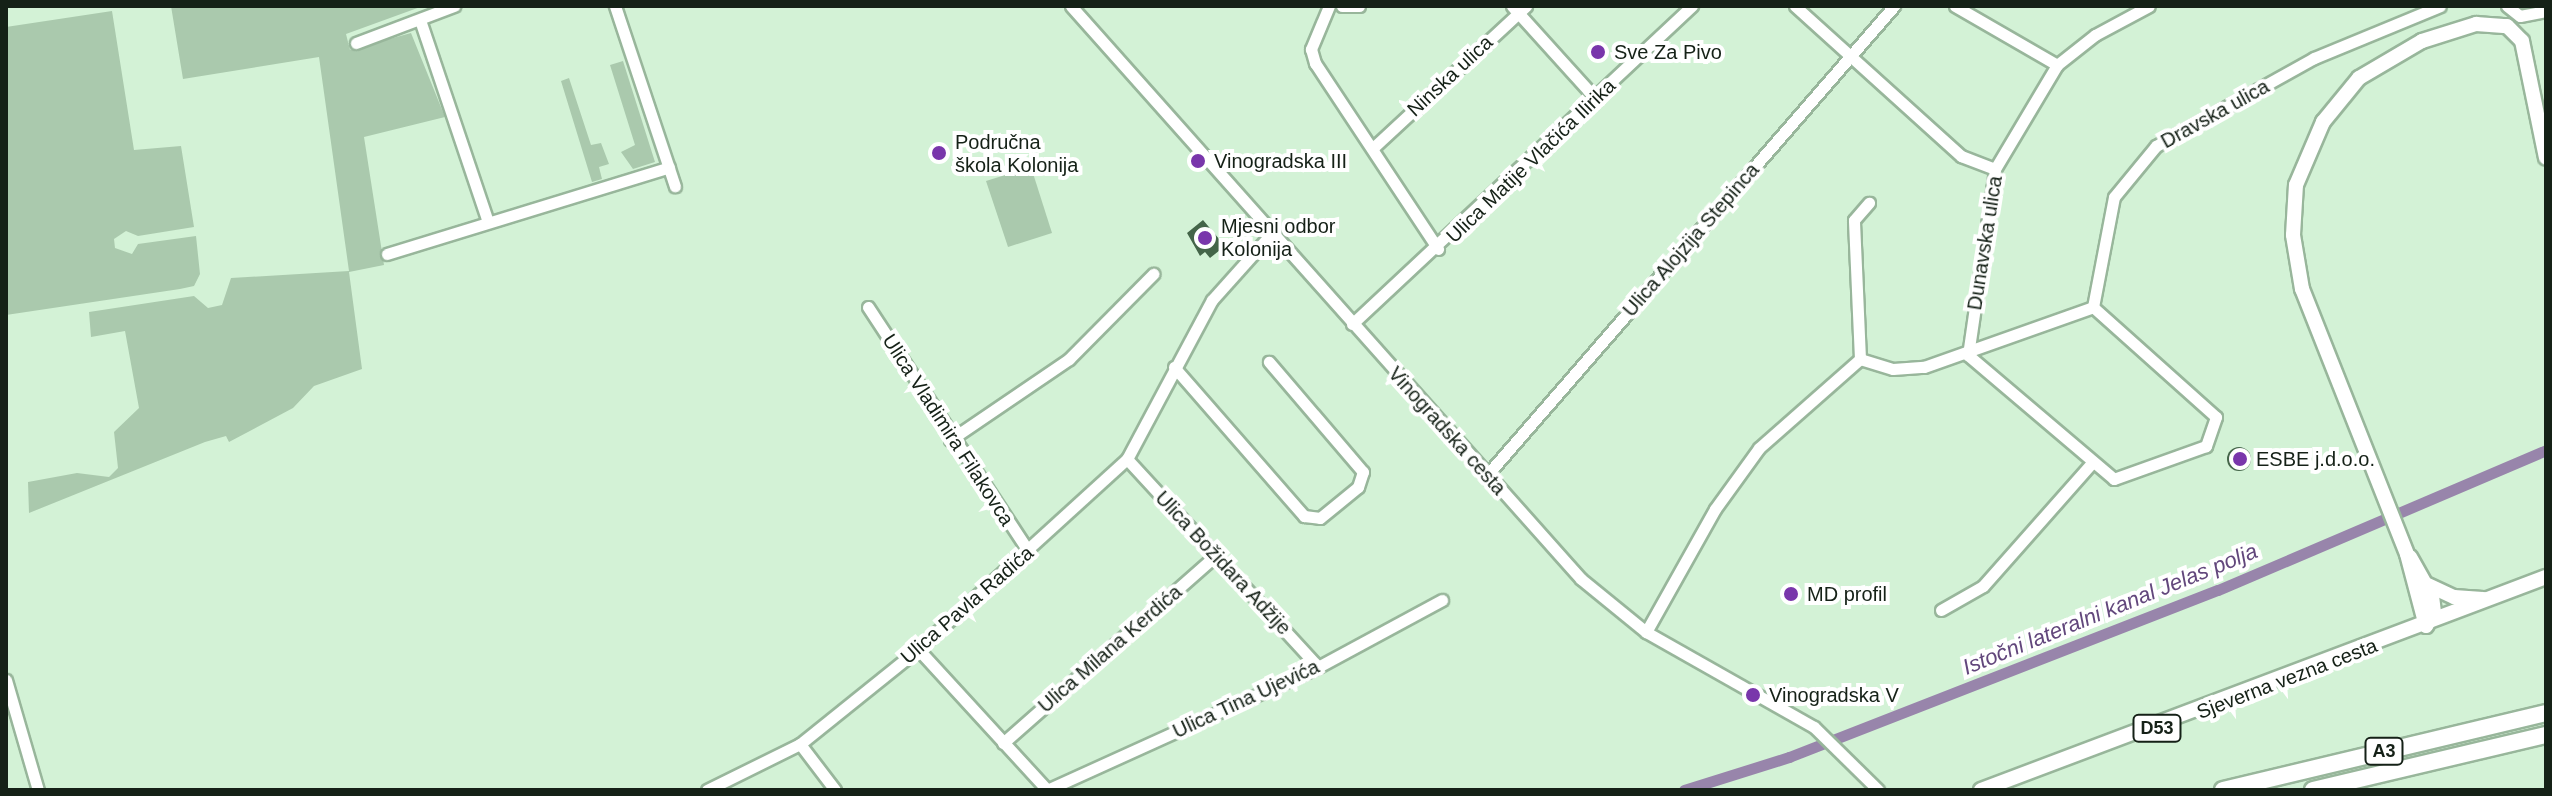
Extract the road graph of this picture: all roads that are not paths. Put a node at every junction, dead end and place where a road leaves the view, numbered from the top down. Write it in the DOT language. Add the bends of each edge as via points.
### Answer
graph roads {
  1 [pos="454,6"];
  2 [pos="615,6"];
  3 [pos="1071,6"];
  4 [pos="1329,6"];
  5 [pos="1342,6"];
  6 [pos="1359,6"];
  7 [pos="1692,6"];
  8 [pos="1795,6"];
  9 [pos="1894,6"];
  10 [pos="1955,6"];
  11 [pos="2149,6"];
  12 [pos="2440,6"];
  13 [pos="1519,8"];
  14 [pos="2511,9"];
  15 [pos="2546,11"];
  16 [pos="420,20"];
  17 [pos="356,43"];
  18 [pos="1849,57"];
  19 [pos="2057,65"];
  20 [pos="1596,99"];
  21 [pos="1375,146"];
  22 [pos="2546,158"];
  23 [pos="669,167"];
  24 [pos="1995,169"];
  25 [pos="675,186"];
  26 [pos="1869,203"];
  27 [pos="488,222"];
  28 [pos="1272,233"];
  29 [pos="1438,249"];
  30 [pos="387,254"];
  31 [pos="1153,274"];
  32 [pos="868,307"];
  33 [pos="2093,307"];
  34 [pos="1352,324"];
  35 [pos="1968,355"];
  36 [pos="1860,359"];
  37 [pos="1269,362"];
  38 [pos="1174,367"];
  39 [pos="950,440"];
  40 [pos="1127,459"];
  41 [pos="2092,463"];
  42 [pos="1487,475"];
  43 [pos="1029,552"];
  44 [pos="2407,554"];
  45 [pos="1216,555"];
  46 [pos="2546,577"];
  47 [pos="2428,585"];
  48 [pos="2492,599"];
  49 [pos="1442,600"];
  50 [pos="1941,610"];
  51 [pos="2426,626"];
  52 [pos="1646,632"];
  53 [pos="918,649"];
  54 [pos="1318,667"];
  55 [pos="6,680"];
  56 [pos="2546,713"];
  57 [pos="2546,735"];
  58 [pos="1003,743"];
  59 [pos="800,744"];
  60 [pos="38,790"];
  61 [pos="707,790"];
  62 [pos="835,790"];
  63 [pos="1878,790"];
  64 [pos="1981,790"];
  65 [pos="2223,790"];
  66 [pos="2313,790"];
  1 -- 16 [label="street"];
  2 -- 23 [label="street"];
  3 -- 28 [label="street, Vinogradska cesta"];
  4 -- 21 [label="street, Ulica Matije Vlačića Ilirika" via="1311,49"];
  5 -- 6 [label="street"];
  7 -- 20 [label="street, Ulica Matije Vlačića Ilirika"];
  8 -- 18 [label="street"];
  9 -- 18 [label="street, Ulica Alojzija Stepinca"];
  10 -- 19 [label="street"];
  11 -- 19 [label="street, Dunavska ulica" via="2095,35"];
  12 -- 33 [label="street, Dravska ulica" via="2314,58 2156,146 2114,197"];
  13 -- 20 [label="street"];
  13 -- 21 [label="street, Ninska ulica"];
  14 -- 15 [label="street"];
  16 -- 17 [label="street"];
  16 -- 27 [label="street"];
  18 -- 24 [label="street" via="1961,156"];
  18 -- 42 [label="street, Ulica Alojzija Stepinca"];
  19 -- 24 [label="street, Dunavska ulica"];
  20 -- 29 [label="street, Ulica Matije Vlačića Ilirika"];
  21 -- 29 [label="street, Ulica Matije Vlačića Ilirika"];
  22 -- 44 [label="main road" via="2522,41 2497,23 2452,30 2378,63 2323,122 2296,185 2296,261 2313,321"];
  23 -- 25 [label="street"];
  23 -- 27 [label="street"];
  24 -- 35 [label="street, Dunavska ulica"];
  26 -- 36 [label="street" via="1854,220"];
  27 -- 30 [label="street"];
  28 -- 34 [label="street, Vinogradska cesta"];
  28 -- 38 [label="street, Ulica Pavla Radića" via="1212,300"];
  29 -- 34 [label="street, Ulica Matije Vlačića Ilirika"];
  31 -- 39 [label="street" via="1069,359"];
  32 -- 39 [label="street, Ulica Vladimira Filakovca"];
  33 -- 35 [label="street"];
  33 -- 41 [label="street" via="2216,417 2206,446 2133,474 2114,479"];
  34 -- 42 [label="street, Vinogradska cesta"];
  35 -- 36 [label="street" via="1893,369"];
  35 -- 41 [label="street"];
  36 -- 52 [label="street" via="1759,448 1715,509"];
  37 -- 38 [label="street" via="1363,472 1358,487 1320,518 1304,516"];
  38 -- 40 [label="street, Ulica Pavla Radića"];
  39 -- 43 [label="street, Ulica Vladimira Filakovca"];
  40 -- 43 [label="street, Ulica Pavla Radića"];
  40 -- 45 [label="street, Ulica Božidara Adžije"];
  41 -- 50 [label="street" via="1983,586"];
  42 -- 52 [label="street, Vinogradska cesta" via="1572,570"];
  43 -- 53 [label="street, Ulica Pavla Radića"];
  44 -- 47 [label="main road"];
  44 -- 51 [label="main road"];
  45 -- 54 [label="street, Ulica Božidara Adžije"];
  45 -- 58 [label="street, Ulica Milana Kerdića"];
  46 -- 48 [label="main road, Sjeverna vezna cesta / D53"];
  47 -- 48 [label="main road" via="2454,597"];
  47 -- 51 [label="main road" via="2434,613"];
  48 -- 51 [label="main road, Sjeverna vezna cesta / D53"];
  49 -- 54 [label="street, Ulica Tina Ujevića"];
  51 -- 64 [label="main road, Sjeverna vezna cesta / D53"];
  52 -- 63 [label="street, Vinogradska cesta" via="1814,727"];
  53 -- 58 [label="street, Ulica Tina Ujevića"];
  53 -- 59 [label="street, Ulica Pavla Radića"];
  54 -- 58 [label="street, Ulica Tina Ujevića" via="1047,790"];
  55 -- 60 [label="street"];
  56 -- 65 [label="highway, A3"];
  57 -- 66 [label="highway, A3"];
  59 -- 61 [label="street, Ulica Pavla Radića"];
  59 -- 62 [label="street"];
}
